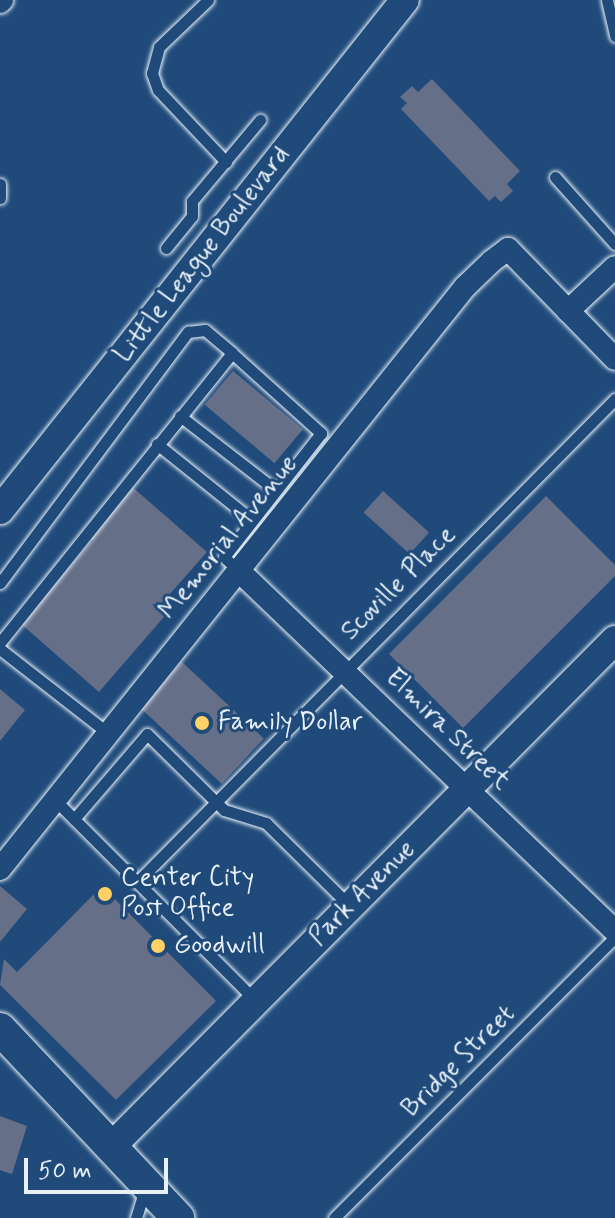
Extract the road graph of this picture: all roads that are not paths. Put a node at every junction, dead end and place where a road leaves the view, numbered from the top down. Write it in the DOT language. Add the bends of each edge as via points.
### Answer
graph roads {
  1 [pos="208,0"];
  2 [pos="405,0"];
  3 [pos="607,0"];
  4 [pos="615,36"];
  5 [pos="260,120"];
  6 [pos="226,162"];
  7 [pos="555,177"];
  8 [pos="0,184"];
  9 [pos="0,198"];
  10 [pos="615,244"];
  11 [pos="166,248"];
  12 [pos="615,267"];
  13 [pos="568,311"];
  14 [pos="232,353"];
  15 [pos="615,359"];
  16 [pos="615,399"];
  17 [pos="180,416"];
  18 [pos="157,444"];
  19 [pos="274,489"];
  20 [pos="0,510"];
  21 [pos="252,520"];
  22 [pos="238,570"];
  23 [pos="0,583"];
  24 [pos="615,640"];
  25 [pos="0,646"];
  26 [pos="345,671"];
  27 [pos="108,733"];
  28 [pos="467,789"];
  29 [pos="55,800"];
  30 [pos="216,801"];
  31 [pos="74,819"];
  32 [pos="0,869"];
  33 [pos="137,882"];
  34 [pos="350,906"];
  35 [pos="615,931"];
  36 [pos="615,937"];
  37 [pos="256,1001"];
  38 [pos="0,1029"];
  39 [pos="111,1147"];
  40 [pos="146,1185"];
  41 [pos="136,1218"];
  42 [pos="178,1218"];
  43 [pos="334,1218"];
  1 -- 6 [label="lane" via="159,47 152,73 158,90"];
  2 -- 20 [label="street, Little League Boulevard"];
  3 -- 4 [label="lane"];
  5 -- 6 [label="lane"];
  6 -- 11 [label="lane" via="192,201 192,216"];
  7 -- 10 [label="lane"];
  8 -- 9 [label="lane"];
  12 -- 13 [label="street"];
  13 -- 15 [label="street"];
  13 -- 22 [label="street, Memorial Avenue" via="508,249 465,287"];
  14 -- 17 [label="lane"];
  14 -- 19 [label="lane" via="321,433"];
  14 -- 23 [label="lane" via="205,330 188,332"];
  16 -- 26 [label="lane, Scoville Place"];
  17 -- 18 [label="lane"];
  17 -- 19 [label="lane"];
  18 -- 21 [label="lane"];
  18 -- 25 [label="lane"];
  19 -- 21 [label="lane"];
  21 -- 22 [label="lane" via="224,557"];
  22 -- 26 [label="street, Elmira Street"];
  22 -- 27 [label="street, Memorial Avenue"];
  24 -- 28 [label="street, Park Avenue"];
  25 -- 27 [label="lane"];
  26 -- 28 [label="street, Elmira Street"];
  26 -- 30 [label="lane, Scoville Place"];
  27 -- 29 [label="street, Memorial Avenue"];
  28 -- 34 [label="street, Park Avenue"];
  28 -- 35 [label="street, Elmira Street"];
  29 -- 31 [label="lane"];
  29 -- 32 [label="street, Memorial Avenue"];
  30 -- 31 [label="lane" via="147,734"];
  30 -- 33 [label="lane, Scoville Place"];
  30 -- 34 [label="lane" via="224,810 266,823"];
  31 -- 33 [label="lane"];
  33 -- 37 [label="lane"];
  34 -- 37 [label="street, Park Avenue"];
  36 -- 43 [label="lane, Bridge Street"];
  37 -- 39 [label="street, Park Avenue"];
  38 -- 39 [label="main road"];
  39 -- 40 [label="main road"];
  40 -- 41 [label="lane"];
  40 -- 42 [label="main road"];
}
